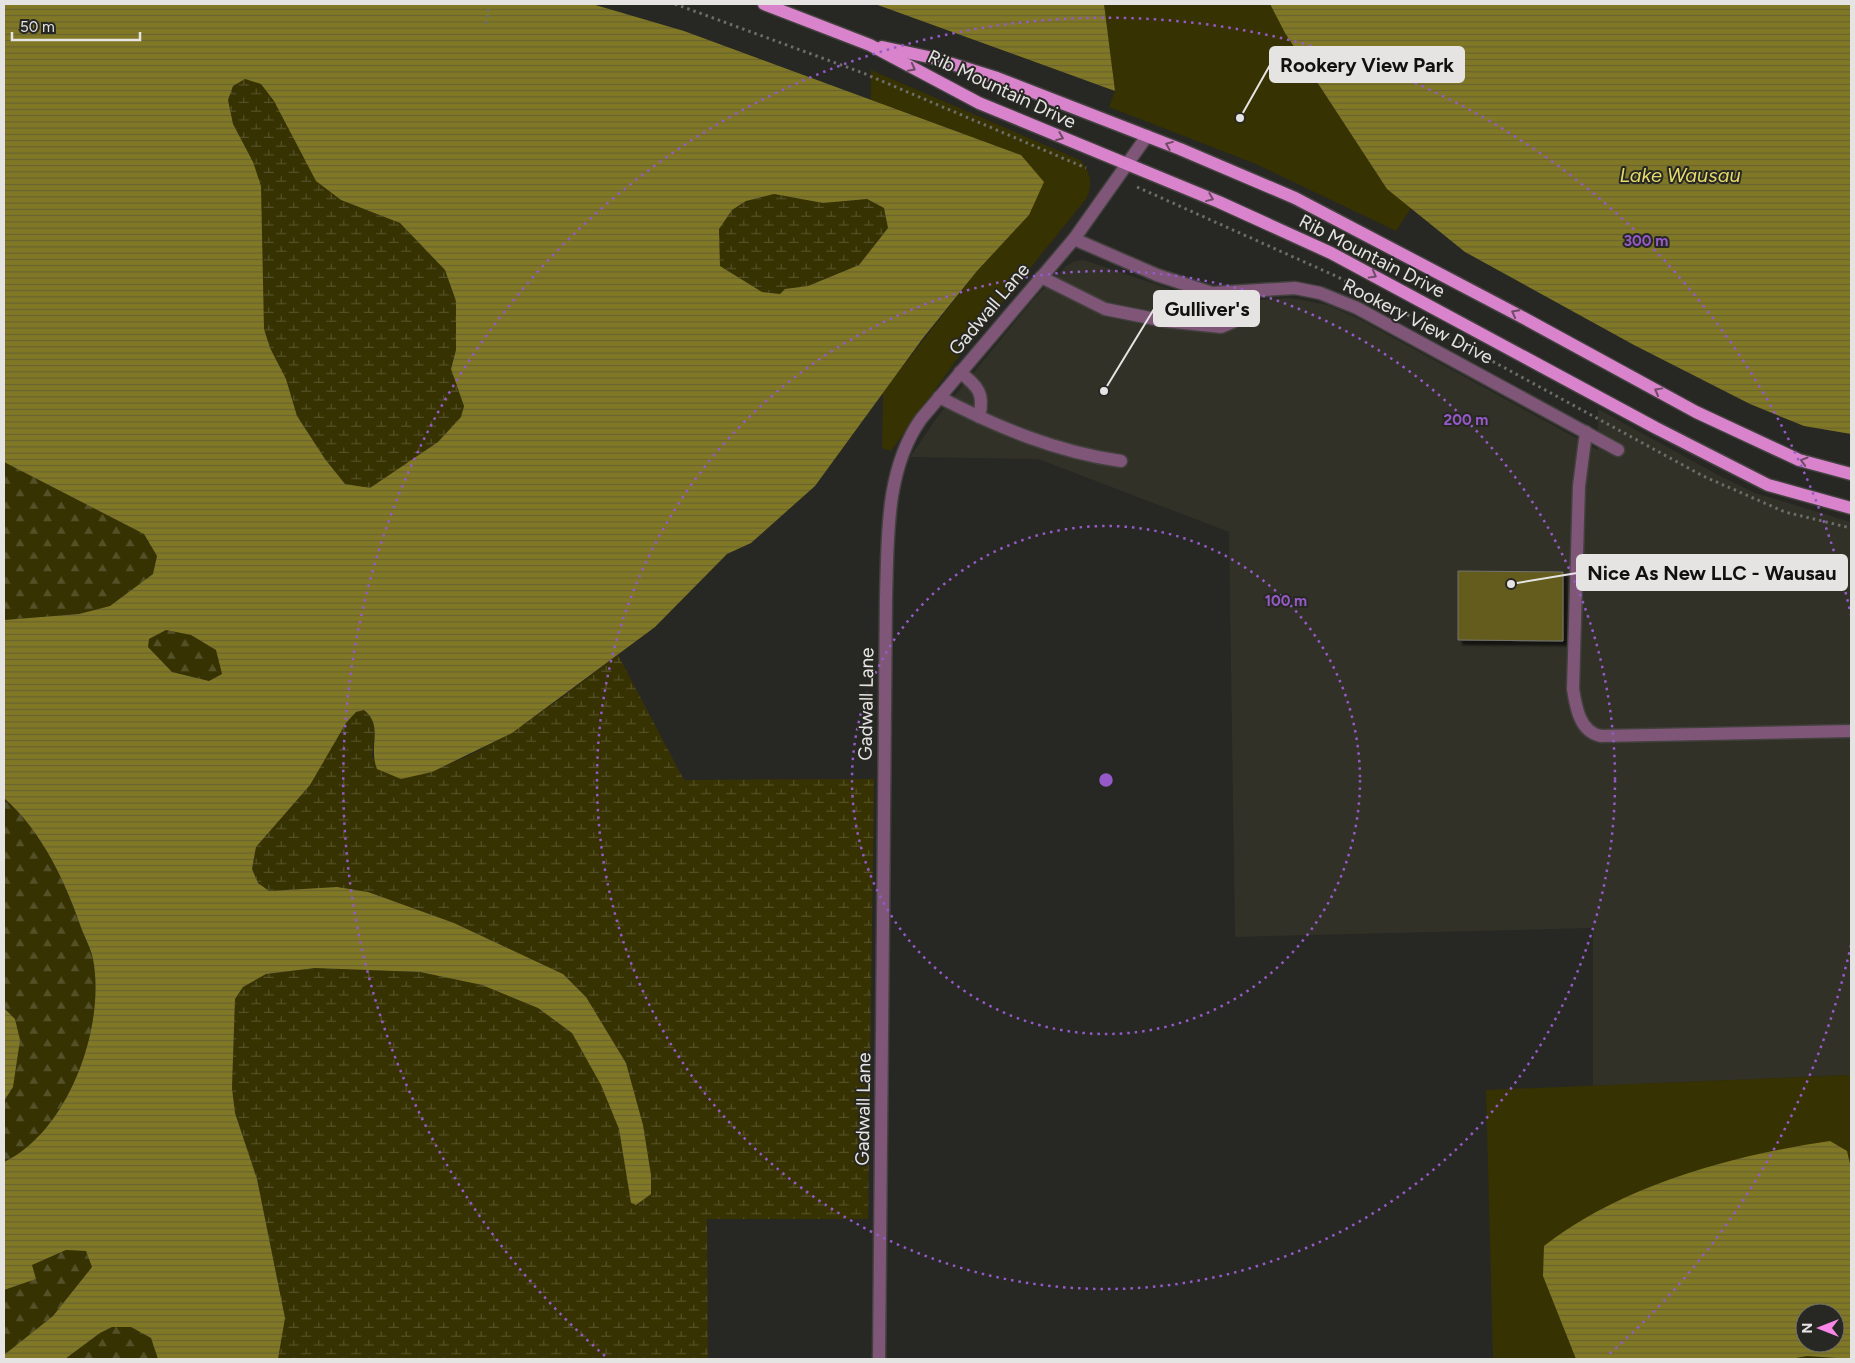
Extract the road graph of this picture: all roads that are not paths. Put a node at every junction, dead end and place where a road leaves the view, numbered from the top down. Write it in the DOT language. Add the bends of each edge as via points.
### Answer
graph roads {
  1 [pos="764,4"];
  2 [pos="870,45"];
  3 [pos="1147,136"];
  4 [pos="1127,164"];
  5 [pos="1074,239"];
  6 [pos="1041,277"];
  7 [pos="1245,292"];
  8 [pos="960,372"];
  9 [pos="939,397"];
  10 [pos="979,417"];
  11 [pos="1586,432"];
  12 [pos="1618,450"];
  13 [pos="1120,461"];
  14 [pos="1851,474"];
  15 [pos="1851,508"];
  16 [pos="1851,731"];
  17 [pos="879,1359"];
  1 -- 2 [label="main road, Rib Mountain Drive"];
  2 -- 3 [label="main road, Rib Mountain Drive" via="955,64"];
  2 -- 4 [label="main road, Rib Mountain Drive, one-way" via="980,103"];
  3 -- 4 [label="street, Gadwall Lane"];
  14 -- 3 [label="main road, Rib Mountain Drive, one-way" via="1799,460 1696,412 1295,198"];
  4 -- 5 [label="street, Gadwall Lane"];
  4 -- 15 [label="main road, Rib Mountain Drive, one-way" via="1331,253 1768,485"];
  5 -- 6 [label="street, Gadwall Lane"];
  5 -- 7 [label="street, Rookery View Drive" via="1157,275 1212,292"];
  6 -- 7 [label="street" via="1105,309 1165,321 1222,327 1233,322"];
  6 -- 8 [label="street, Gadwall Lane"];
  7 -- 11 [label="street, Rookery View Drive" via="1295,288 1320,292 1357,308"];
  8 -- 9 [label="street, Gadwall Lane"];
  8 -- 10 [label="street" via="978,387 982,405"];
  9 -- 10 [label="street"];
  9 -- 17 [label="street, Gadwall Lane" via="913,430 900,456 889,521"];
  10 -- 13 [label="street" via="1084,456"];
  11 -- 12 [label="street, Rookery View Drive"];
  11 -- 16 [label="street" via="1579,486 1574,689 1577,709 1587,729 1601,736"];
}
